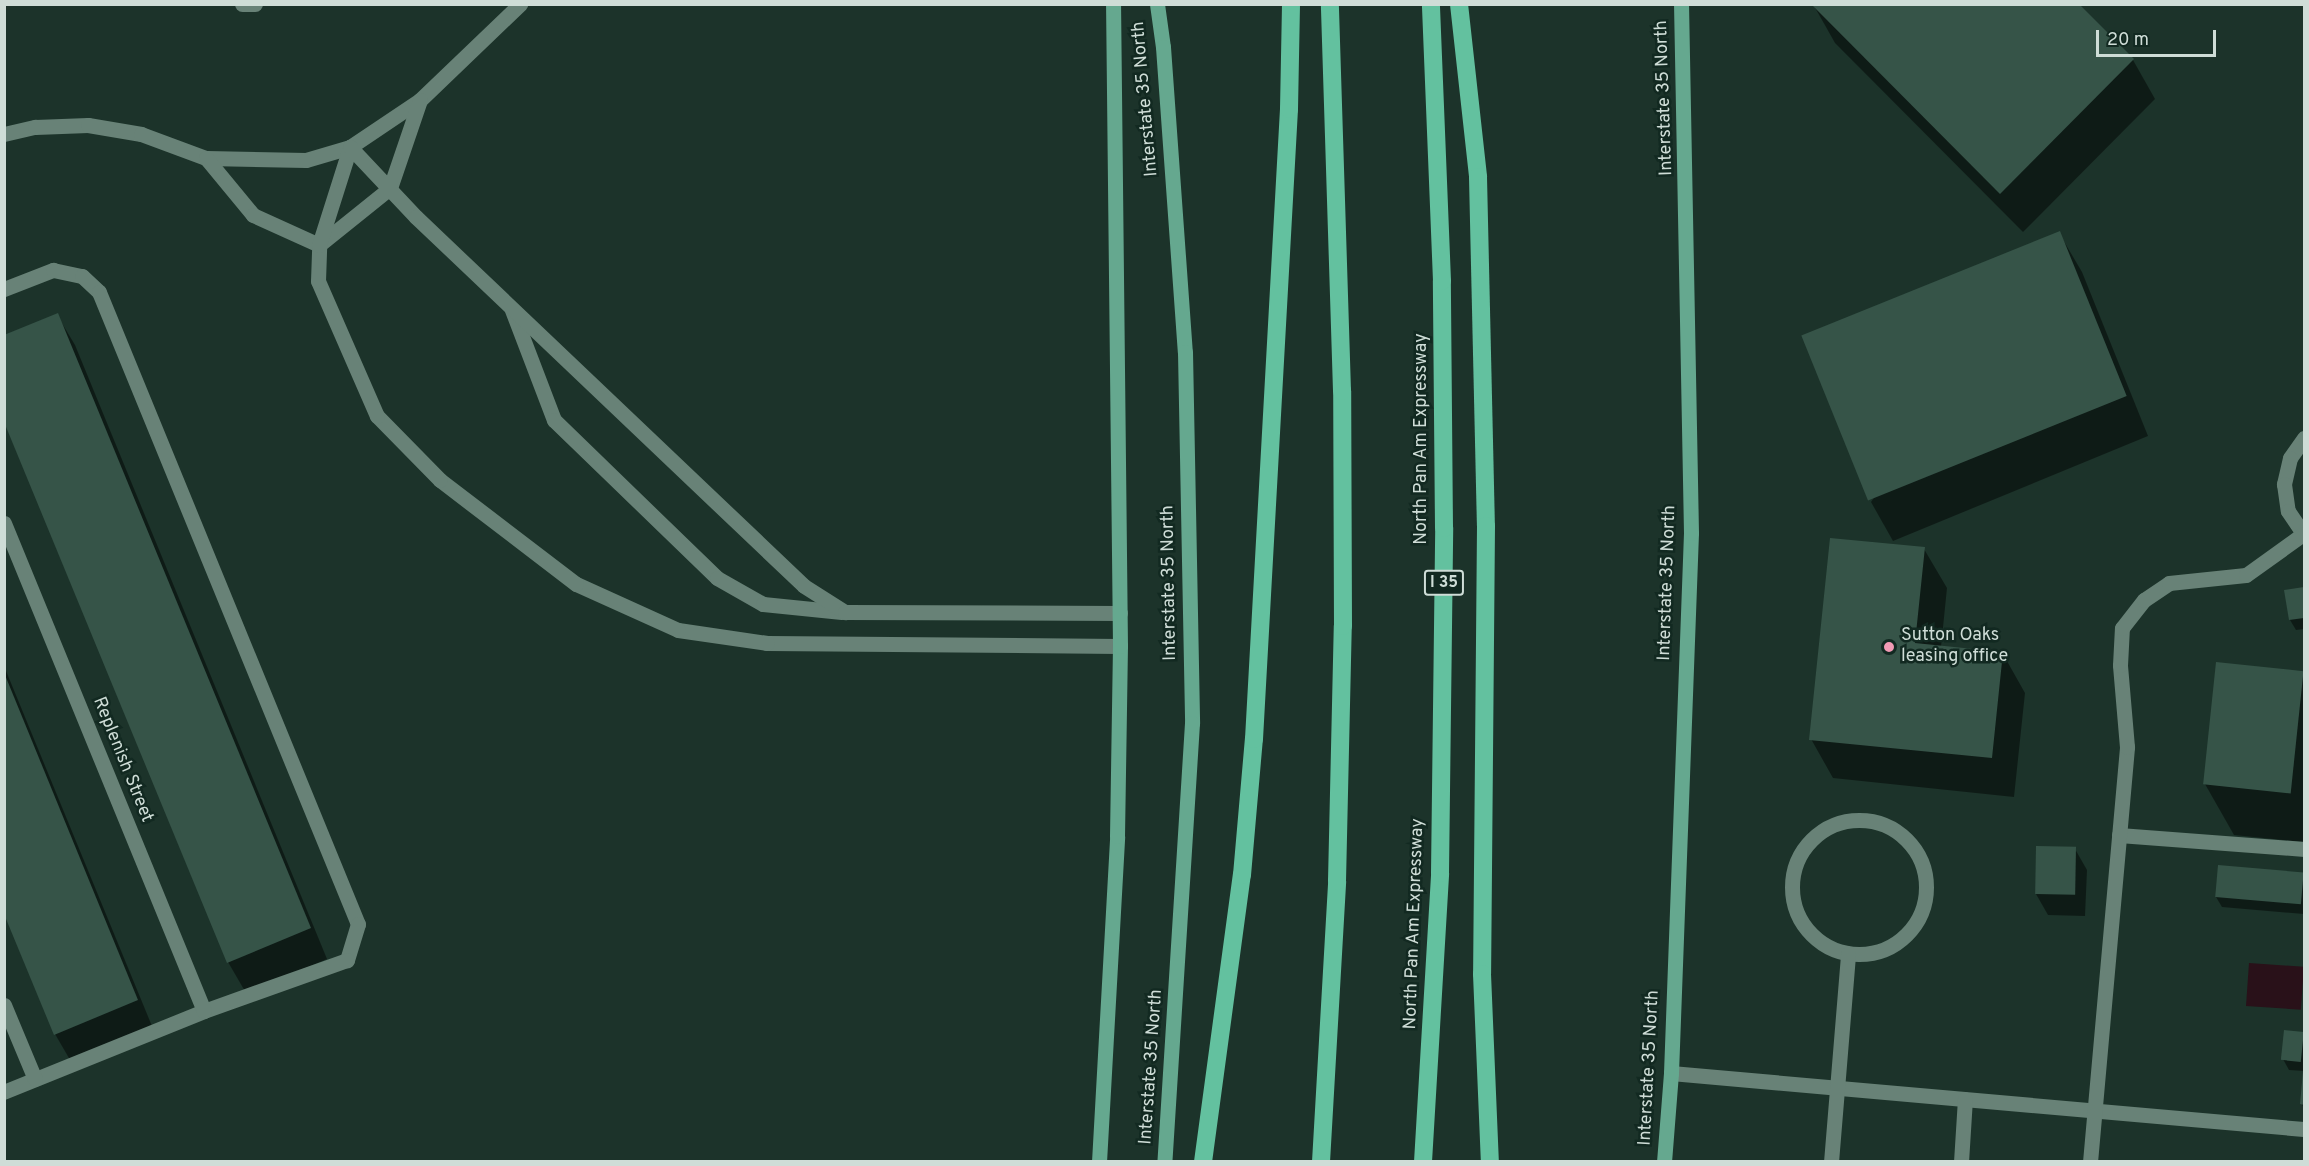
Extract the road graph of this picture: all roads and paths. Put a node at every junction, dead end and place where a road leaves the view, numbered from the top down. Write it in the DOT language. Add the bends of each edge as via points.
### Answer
graph roads {
  1 [pos="242,4"];
  2 [pos="255,4"];
  3 [pos="520,4"];
  4 [pos="1113,4"];
  5 [pos="1157,4"];
  6 [pos="1291,4"];
  7 [pos="1330,4"];
  8 [pos="1431,4"];
  9 [pos="1459,4"];
  10 [pos="1681,4"];
  11 [pos="420,100"];
  12 [pos="4,134"];
  13 [pos="350,147"];
  14 [pos="206,158"];
  15 [pos="390,188"];
  16 [pos="319,245"];
  17 [pos="4,289"];
  18 [pos="510,306"];
  19 [pos="2304,438"];
  20 [pos="4,523"];
  21 [pos="2304,534"];
  22 [pos="845,612"];
  23 [pos="1120,613"];
  24 [pos="1120,646"];
  25 [pos="2120,835"];
  26 [pos="2304,849"];
  27 [pos="1848,954"];
  28 [pos="4,1005"];
  29 [pos="204,1011"];
  30 [pos="1671,1072"];
  31 [pos="35,1079"];
  32 [pos="1837,1088"];
  33 [pos="4,1092"];
  34 [pos="1965,1099"];
  35 [pos="2095,1111"];
  36 [pos="2304,1130"];
  37 [pos="1099,1161"];
  38 [pos="1164,1161"];
  39 [pos="1203,1161"];
  40 [pos="1321,1161"];
  41 [pos="1423,1161"];
  42 [pos="1490,1161"];
  43 [pos="1664,1161"];
  44 [pos="1831,1161"];
  45 [pos="1961,1161"];
  46 [pos="2090,1161"];
  1 -- 2 [label="street"];
  3 -- 11 [label="street"];
  4 -- 23 [label="main road"];
  5 -- 38 [label="main road, Interstate 35 North" via="1185,352 1192,723"];
  6 -- 39 [label="highway" via="1290,109 1254,739 1242,875"];
  7 -- 40 [label="highway" via="1342,391 1343,626 1337,881"];
  8 -- 41 [label="highway, North Pan Am Expressway / I 35" via="1442,281 1444,528 1440,873"];
  9 -- 42 [label="highway" via="1478,177 1486,526 1481,952"];
  10 -- 30 [label="main road, Interstate 35 North" via="1691,533"];
  11 -- 13 [label="street"];
  11 -- 15 [label="street"];
  12 -- 14 [label="street" via="35,127 88,125 141,134"];
  13 -- 14 [label="street" via="306,160"];
  13 -- 15 [label="street"];
  13 -- 16 [label="street"];
  14 -- 16 [label="street" via="253,214"];
  15 -- 16 [label="street"];
  15 -- 18 [label="street"];
  16 -- 24 [label="street" via="318,281 377,416 440,480 576,584 678,630 767,643"];
  17 -- 29 [label="street" via="53,270 82,276 99,292 358,924 347,960"];
  18 -- 22 [label="street" via="804,586"];
  18 -- 22 [label="street" via="554,420 717,578 763,604"];
  19 -- 21 [label="street" via="2290,458 2284,484 2288,511"];
  20 -- 29 [label="street, Replenish Street"];
  21 -- 25 [label="street" via="2246,575 2169,583 2144,600 2122,628 2120,665 2127,747"];
  22 -- 23 [label="street"];
  23 -- 24 [label="main road"];
  24 -- 37 [label="main road" via="1117,836"];
  25 -- 26 [label="street"];
  25 -- 35 [label="street"];
  27 -- 27 [label="street" via="1874,952 1898,941 1916,922 1925,897 1924,871 1913,847 1893,829 1869,820 1842,821 1819,832 1801,852 1792,876 1793,903 1804,927 1823,945"];
  27 -- 32 [label="street"];
  28 -- 31 [label="street"];
  29 -- 31 [label="street"];
  30 -- 32 [label="street"];
  30 -- 43 [label="main road, Interstate 35 North"];
  31 -- 33 [label="street"];
  32 -- 34 [label="street"];
  32 -- 44 [label="street"];
  34 -- 35 [label="street"];
  34 -- 45 [label="street"];
  35 -- 36 [label="street"];
  35 -- 46 [label="street"];
}
